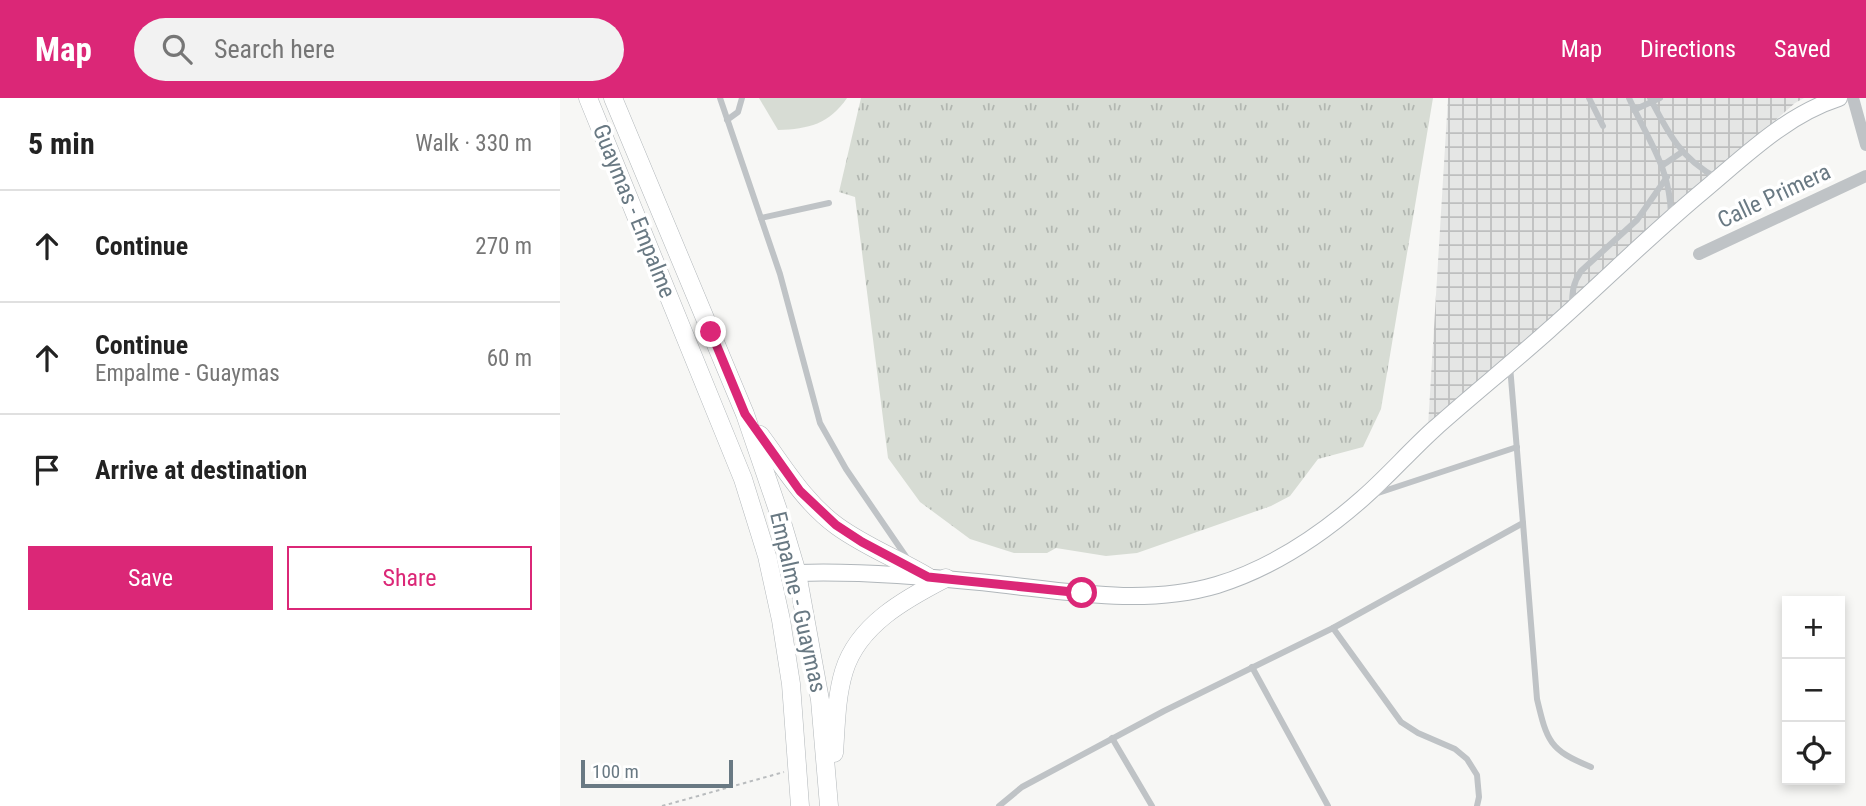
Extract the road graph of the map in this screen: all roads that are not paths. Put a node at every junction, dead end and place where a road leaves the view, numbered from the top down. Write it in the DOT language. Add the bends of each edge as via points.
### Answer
graph roads {
  1 [pos="588,98"];
  2 [pos="613,98"];
  3 [pos="720,98"];
  4 [pos="742,98"];
  5 [pos="1590,98"];
  6 [pos="1629,98"];
  7 [pos="1660,98"];
  8 [pos="1839,98"];
  9 [pos="1853,98"];
  10 [pos="1651,100"];
  11 [pos="1634,110"];
  12 [pos="727,120"];
  13 [pos="1603,126"];
  14 [pos="1866,145"];
  15 [pos="1682,152"];
  16 [pos="1663,165"];
  17 [pos="1866,176"];
  18 [pos="1667,177"];
  19 [pos="1718,178"];
  20 [pos="829,203"];
  21 [pos="1671,217"];
  22 [pos="761,218"];
  23 [pos="1699,254"];
  24 [pos="1573,309"];
  25 [pos="703,313"];
  26 [pos="680,323"];
  27 [pos="1509,365"];
  28 [pos="745,414"];
  29 [pos="1517,447"];
  30 [pos="743,478"];
  31 [pos="1364,498"];
  32 [pos="1524,523"];
  33 [pos="797,573"];
  34 [pos="929,575"];
  35 [pos="1333,628"];
  36 [pos="1252,667"];
  37 [pos="791,684"];
  38 [pos="1112,738"];
  39 [pos="1591,767"];
  40 [pos="829,804"];
  41 [pos="800,806"];
  42 [pos="999,806"];
  43 [pos="1152,806"];
  44 [pos="1328,806"];
  45 [pos="1477,806"];
  1 -- 26 [label="main road, Guaymas - Empalme"];
  2 -- 25 [label="main road, Empalme - Guaymas"];
  3 -- 12 [label="lane"];
  4 -- 12 [label="lane" via="738,112"];
  5 -- 13 [label="lane"];
  6 -- 11 [label="lane"];
  7 -- 10 [label="lane"];
  8 -- 19 [label="main road" via="1780,128"];
  9 -- 14 [label="street"];
  10 -- 11 [label="lane"];
  10 -- 15 [label="lane"];
  11 -- 16 [label="lane"];
  12 -- 22 [label="lane"];
  15 -- 16 [label="lane"];
  15 -- 19 [label="lane"];
  16 -- 18 [label="lane"];
  17 -- 23 [label="street, Calle Primera"];
  18 -- 21 [label="lane"];
  18 -- 24 [label="lane" via="1637,220 1581,271 1572,292"];
  19 -- 21 [label="main road"];
  20 -- 22 [label="lane"];
  21 -- 24 [label="main road"];
  22 -- 34 [label="lane" via="792,313 820,423 846,469"];
  24 -- 27 [label="main road"];
  25 -- 26 [label="main road"];
  25 -- 28 [label="main road, Empalme - Guaymas"];
  26 -- 30 [label="main road, Guaymas - Empalme"];
  27 -- 29 [label="lane"];
  27 -- 31 [label="main road"];
  28 -- 33 [label="main road, Empalme - Guaymas"];
  28 -- 34 [label="main road" via="816,508 862,542"];
  29 -- 31 [label="lane"];
  29 -- 32 [label="lane"];
  30 -- 33 [label="main road" via="781,555"];
  30 -- 37 [label="main road, Guaymas - Empalme" via="767,556"];
  31 -- 34 [label="main road" via="1275,561 1215,585 1177,593 1082,593"];
  32 -- 35 [label="lane"];
  32 -- 39 [label="lane" via="1542,722 1548,739 1560,752"];
  33 -- 34 [label="main road"];
  33 -- 37 [label="main road" via="790,600"];
  33 -- 40 [label="main road, Empalme - Guaymas" via="820,700"];
  34 -- 40 [label="main road" via="924,589 866,632 844,671"];
  35 -- 36 [label="lane"];
  35 -- 45 [label="lane" via="1401,722 1467,759 1477,775"];
  36 -- 38 [label="lane"];
  36 -- 44 [label="lane"];
  37 -- 41 [label="main road"];
  38 -- 42 [label="lane" via="1022,786"];
  38 -- 43 [label="lane"];
}
